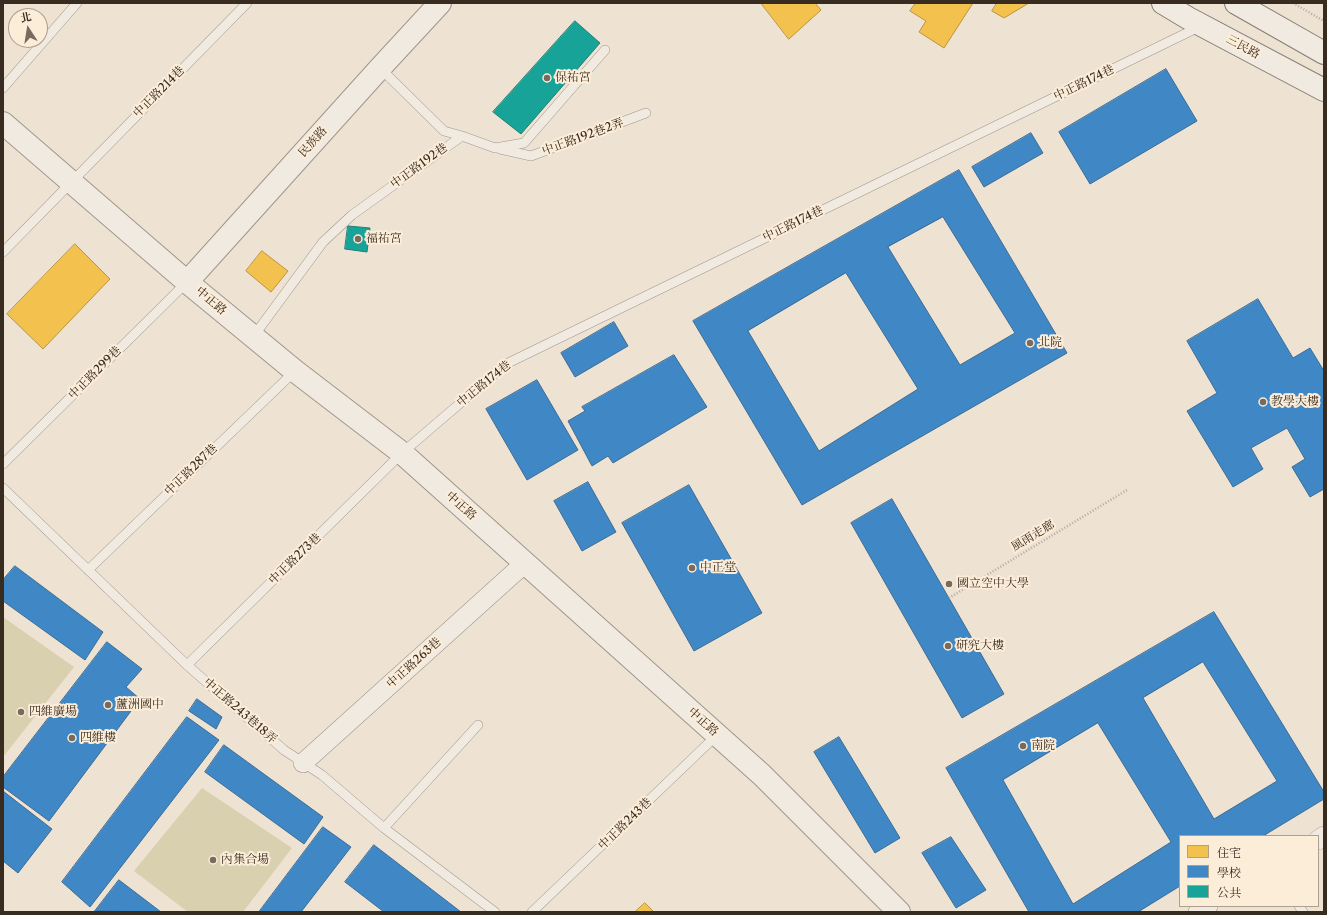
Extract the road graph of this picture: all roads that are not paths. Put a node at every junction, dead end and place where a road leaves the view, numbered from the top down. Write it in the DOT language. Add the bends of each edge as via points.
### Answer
graph roads {
  1 [pos="78,3"];
  2 [pos="247,3"];
  3 [pos="440,3"];
  4 [pos="1163,3"];
  5 [pos="1236,3"];
  6 [pos="1202,25"];
  7 [pos="605,50"];
  8 [pos="1324,52"];
  9 [pos="380,68"];
  10 [pos="3,88"];
  11 [pos="1324,90"];
  12 [pos="646,113"];
  13 [pos="3,123"];
  14 [pos="462,136"];
  15 [pos="495,148"];
  16 [pos="71,181"];
  17 [pos="3,252"];
  18 [pos="188,282"];
  19 [pos="253,337"];
  20 [pos="295,371"];
  21 [pos="402,453"];
  22 [pos="3,464"];
  23 [pos="3,488"];
  24 [pos="525,563"];
  25 [pos="88,570"];
  26 [pos="187,665"];
  27 [pos="478,725"];
  28 [pos="717,735"];
  29 [pos="303,764"];
  30 [pos="384,828"];
  31 [pos="495,912"];
  32 [pos="532,912"];
  33 [pos="899,912"];
  1 -- 10 [label="lane"];
  2 -- 16 [label="lane, 中正路214巷"];
  3 -- 9 [label="street, 民族路"];
  4 -- 6 [label="street, 三民路"];
  5 -- 8 [label="street"];
  6 -- 11 [label="street, 三民路"];
  6 -- 21 [label="lane, 中正路174巷" via="506,364"];
  7 -- 15 [label="lane" via="524,143"];
  9 -- 14 [label="lane" via="444,131"];
  9 -- 18 [label="street, 民族路"];
  12 -- 15 [label="lane, 中正路192巷2弄" via="531,156"];
  13 -- 16 [label="street, 中正路"];
  14 -- 15 [label="lane"];
  14 -- 19 [label="lane, 中正路192巷" via="352,215 323,242"];
  16 -- 17 [label="lane, 中正路214巷"];
  16 -- 18 [label="street, 中正路"];
  18 -- 19 [label="street, 中正路"];
  18 -- 22 [label="lane, 中正路299巷"];
  19 -- 20 [label="street, 中正路"];
  20 -- 21 [label="street, 中正路"];
  20 -- 25 [label="lane, 中正路287巷"];
  21 -- 24 [label="street, 中正路"];
  21 -- 26 [label="lane, 中正路273巷"];
  23 -- 25 [label="lane, 中正路243巷18弄"];
  24 -- 28 [label="street, 中正路"];
  24 -- 29 [label="street, 中正路263巷"];
  25 -- 26 [label="lane, 中正路243巷18弄"];
  26 -- 29 [label="lane, 中正路243巷18弄"];
  27 -- 30 [label="lane"];
  28 -- 32 [label="lane, 中正路243巷"];
  28 -- 33 [label="street, 中正路" via="762,775"];
  29 -- 30 [label="lane, 中正路243巷18弄" via="322,775"];
  30 -- 31 [label="lane, 中正路243巷18弄"];
}
